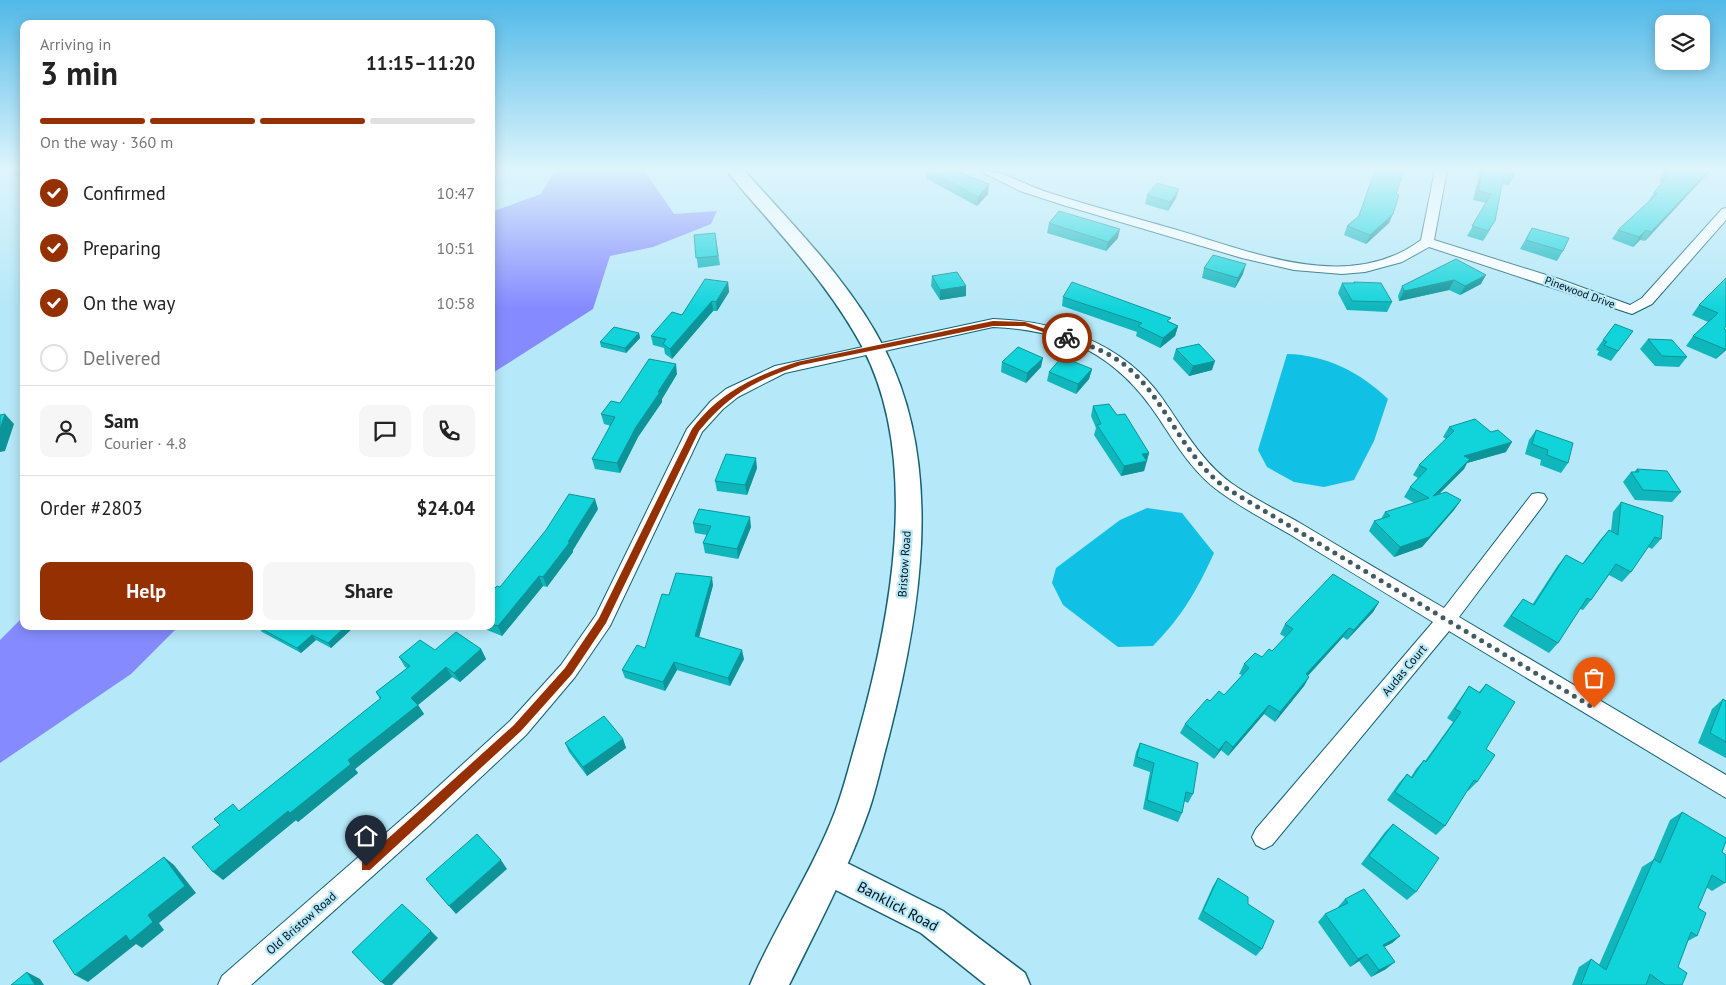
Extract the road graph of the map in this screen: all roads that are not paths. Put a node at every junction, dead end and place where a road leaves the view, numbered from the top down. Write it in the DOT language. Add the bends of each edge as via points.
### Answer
graph roads {
  1 [pos="775,216"];
  2 [pos="1114,216"];
  3 [pos="1432,216"];
  4 [pos="1722,216"];
  5 [pos="1427,242"];
  6 [pos="874,349"];
  7 [pos="1538,499"];
  8 [pos="1446,620"];
  9 [pos="1726,787"];
  10 [pos="1264,837"];
  11 [pos="827,869"];
  12 [pos="231,985"];
  13 [pos="769,985"];
  14 [pos="1013,985"];
  1 -- 6 [label="main road, Bristow Road" via="822,271"];
  2 -- 5 [label="street" via="1256,257 1307,268 1370,268 1403,258"];
  3 -- 5 [label="street"];
  4 -- 5 [label="street, Pinewood Drive" via="1647,301 1632,310"];
  6 -- 8 [label="street, Old Bristow Road" via="993,324 1012,323 1034,327 1100,350 1126,366 1146,387 1185,446 1214,479"];
  6 -- 11 [label="main road, Bristow Road" via="898,419 907,498 906,558 898,635 880,714 852,809"];
  6 -- 12 [label="street, Old Bristow Road" via="780,369 732,393 717,405 695,429 603,620 568,671 511,735"];
  7 -- 8 [label="street, Audas Court"];
  8 -- 9 [label="street, Old Bristow Road"];
  8 -- 10 [label="street, Audas Court"];
  11 -- 13 [label="main road, Bristow Road"];
  11 -- 14 [label="street, Banklick Road" via="932,922"];
}
